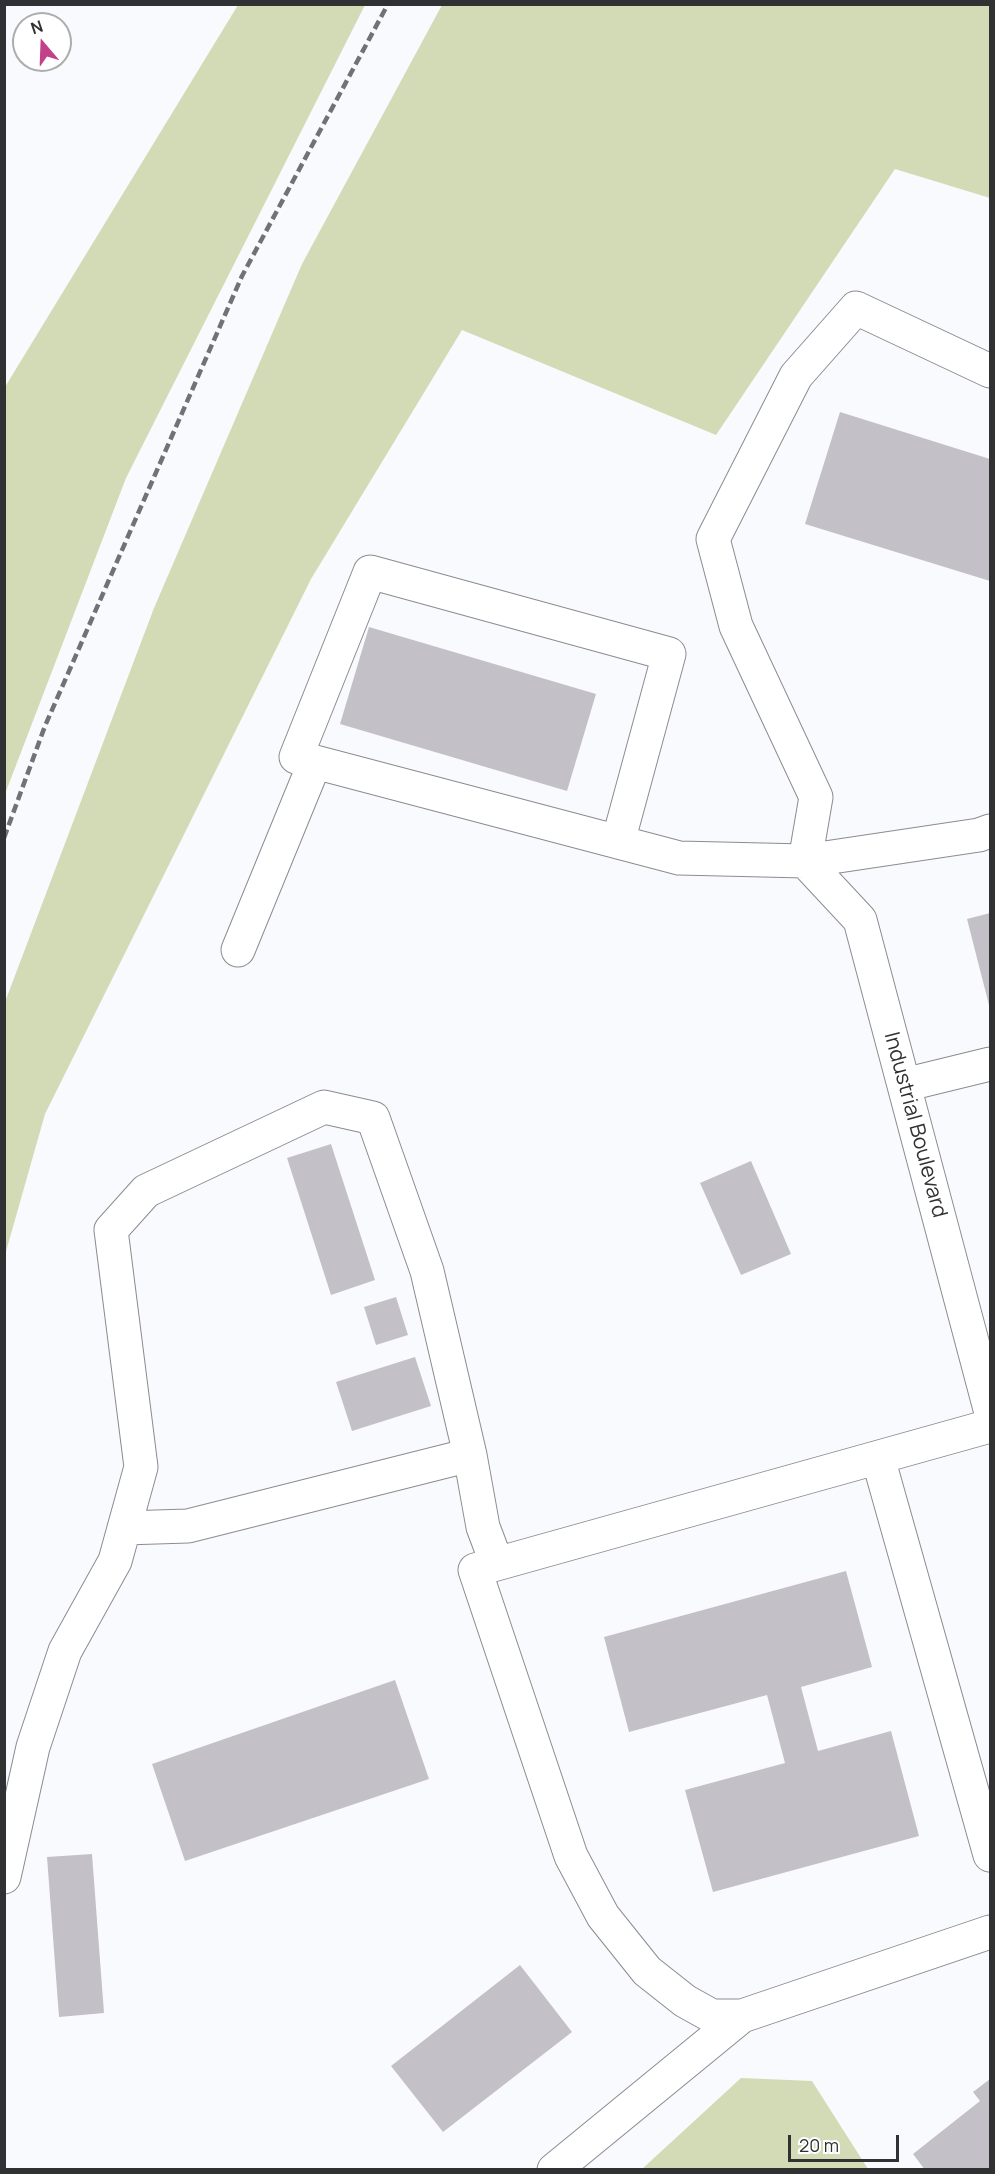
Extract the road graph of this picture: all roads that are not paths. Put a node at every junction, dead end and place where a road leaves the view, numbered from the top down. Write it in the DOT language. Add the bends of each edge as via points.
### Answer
graph roads {
  1 [pos="990,371"];
  2 [pos="315,762"];
  3 [pos="990,831"];
  4 [pos="618,842"];
  5 [pos="805,861"];
  6 [pos="238,950"];
  7 [pos="990,1064"];
  8 [pos="904,1085"];
  9 [pos="980,1328"];
  10 [pos="990,1409"];
  11 [pos="990,1426"];
  12 [pos="470,1455"];
  13 [pos="878,1458"];
  14 [pos="124,1527"];
  15 [pos="497,1564"];
  16 [pos="990,1855"];
  17 [pos="4,1877"];
  18 [pos="990,1932"];
  19 [pos="742,2016"];
  20 [pos="554,2169"];
  1 -- 5 [label="street" via="856,308 796,376 713,539 736,626 816,797"];
  2 -- 4 [label="street"];
  2 -- 4 [label="street" via="296,757 370,572 669,654"];
  2 -- 6 [label="street"];
  3 -- 5 [label="street"];
  4 -- 5 [label="street" via="679,858"];
  5 -- 8 [label="street, Industrial Boulevard" via="860,920"];
  7 -- 8 [label="street"];
  8 -- 9 [label="street, Industrial Boulevard"];
  9 -- 10 [label="street, Industrial Boulevard"];
  11 -- 13 [label="street"];
  12 -- 14 [label="street" via="188,1526"];
  12 -- 14 [label="street" via="427,1271 374,1118 324,1107 146,1191 111,1230 141,1467"];
  12 -- 15 [label="street" via="483,1527"];
  13 -- 15 [label="street"];
  13 -- 16 [label="street"];
  14 -- 17 [label="street" via="115,1561 65,1651 33,1747"];
  15 -- 19 [label="street" via="475,1570 572,1856 603,1916 647,1971 685,2001 712,2016"];
  18 -- 19 [label="street"];
  19 -- 20 [label="street"];
}
